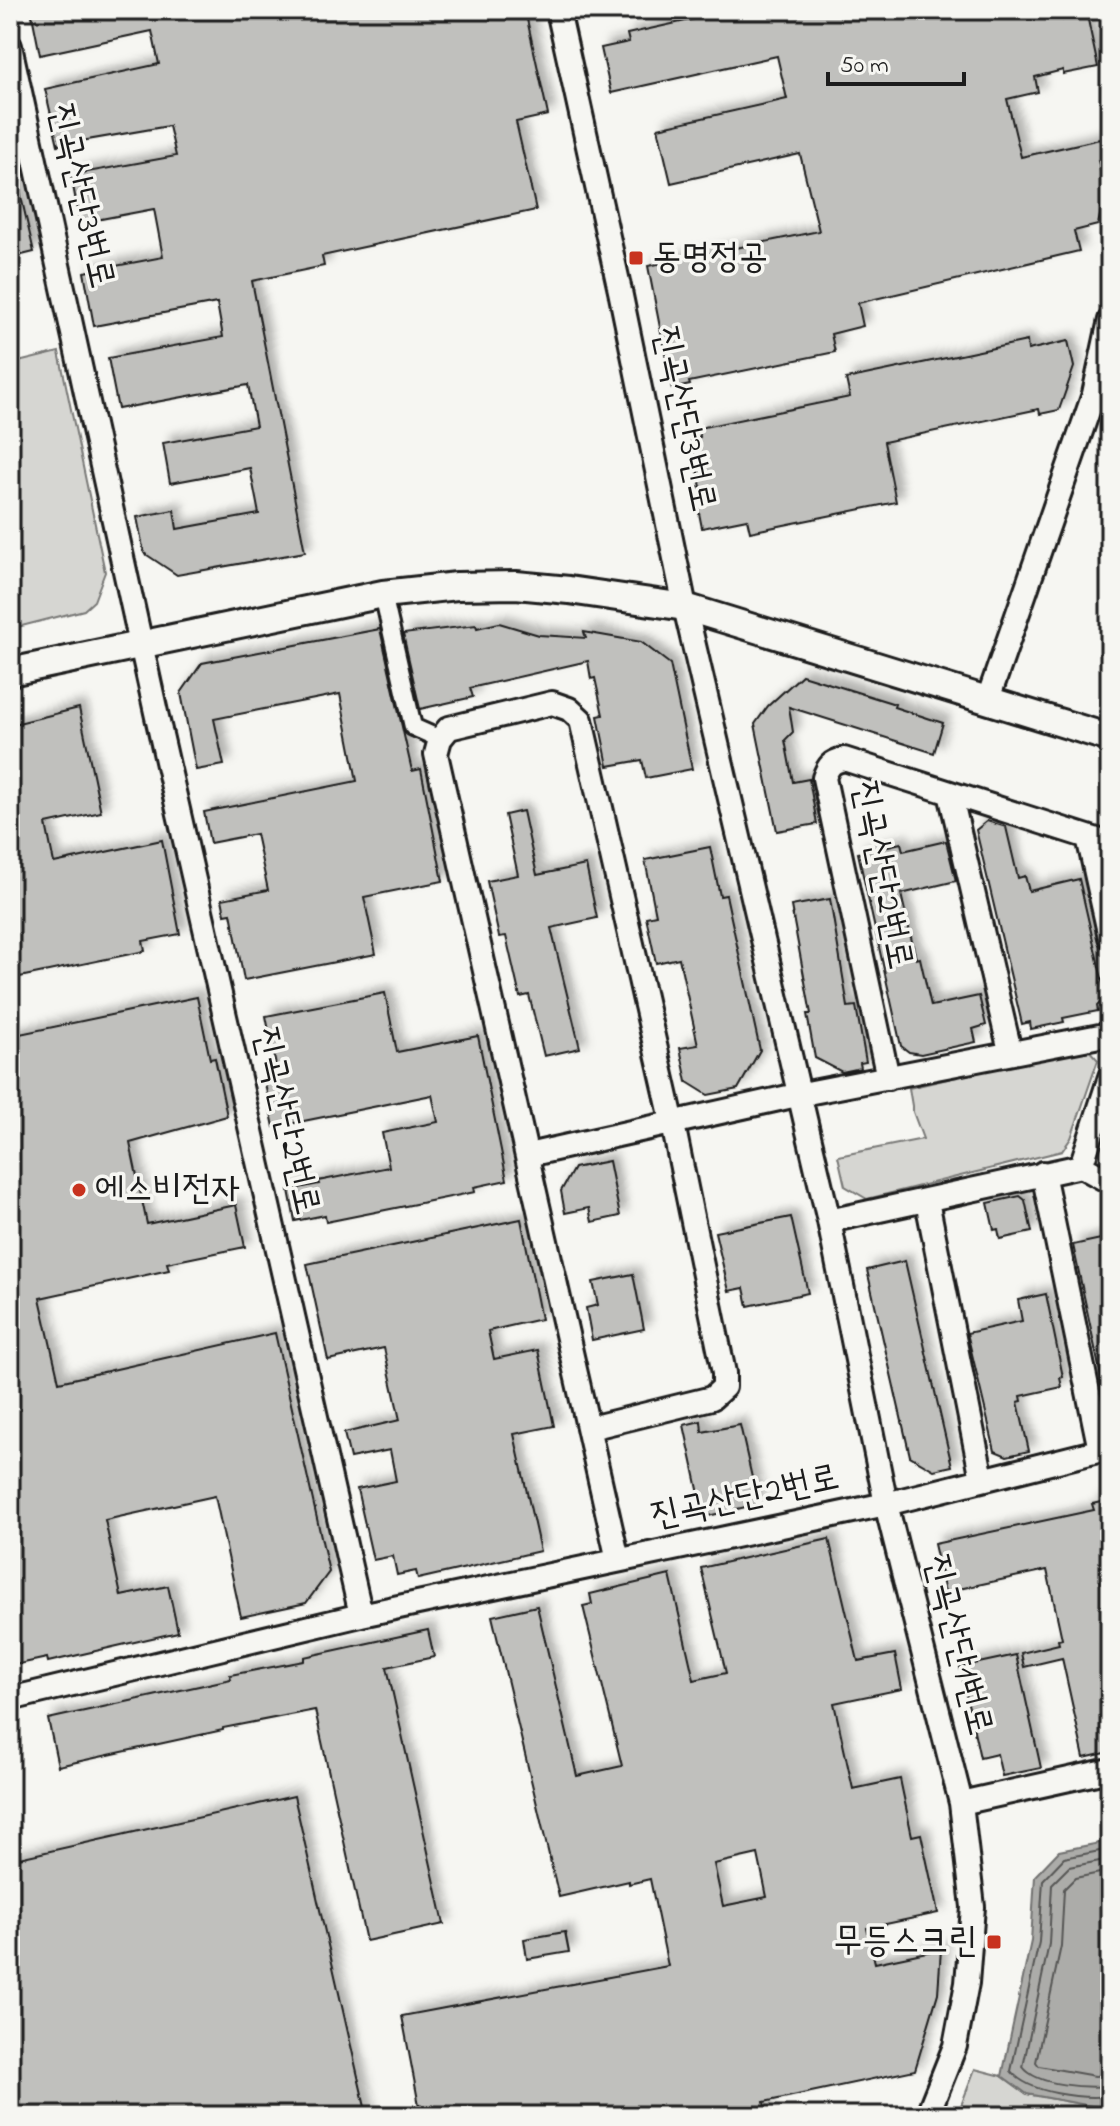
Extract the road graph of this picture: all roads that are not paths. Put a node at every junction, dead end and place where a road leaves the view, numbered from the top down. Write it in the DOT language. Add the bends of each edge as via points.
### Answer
graph roads {
  1 [pos="558,10"];
  2 [pos="10,46"];
  3 [pos="1110,320"];
  4 [pos="383,594"];
  5 [pos="685,607"];
  6 [pos="143,642"];
  7 [pos="10,672"];
  8 [pos="988,699"];
  9 [pos="1110,738"];
  10 [pos="440,739"];
  11 [pos="950,793"];
  12 [pos="1088,837"];
  13 [pos="1110,844"];
  14 [pos="1110,937"];
  15 [pos="1110,1034"];
  16 [pos="1010,1051"];
  17 [pos="1110,1077"];
  18 [pos="888,1078"];
  19 [pos="797,1095"];
  20 [pos="673,1124"];
  21 [pos="528,1155"];
  22 [pos="1081,1166"];
  23 [pos="1043,1173"];
  24 [pos="1110,1182"];
  25 [pos="927,1201"];
  26 [pos="829,1221"];
  27 [pos="590,1428"];
  28 [pos="1105,1449"];
  29 [pos="982,1479"];
  30 [pos="886,1504"];
  31 [pos="618,1560"];
  32 [pos="361,1615"];
  33 [pos="10,1699"];
  34 [pos="1110,1770"];
  35 [pos="961,1803"];
  36 [pos="927,2116"];
  1 -- 5 [label="street, 진곡산단3번로"];
  2 -- 6 [label="street, 진곡산단3번로"];
  3 -- 8 [label="street" via="1094,394"];
  4 -- 5 [label="street" via="516,585"];
  4 -- 6 [label="street"];
  4 -- 10 [label="street" via="413,727"];
  5 -- 8 [label="street"];
  5 -- 19 [label="street, 진곡산단2번로"];
  6 -- 7 [label="street"];
  6 -- 32 [label="street, 진곡산단2번로"];
  8 -- 9 [label="street"];
  10 -- 20 [label="street" via="449,728 552,703 581,720"];
  10 -- 21 [label="street, 진곡산단2번로" via="436,754"];
  11 -- 12 [label="street, 진곡산단2번로"];
  11 -- 16 [label="street"];
  11 -- 18 [label="street, 진곡산단2번로" via="844,759 827,767 824,778"];
  12 -- 13 [label="street, 진곡산단2번로"];
  12 -- 14 [label="street"];
  15 -- 16 [label="street"];
  16 -- 18 [label="street"];
  17 -- 22 [label="street"];
  18 -- 19 [label="street"];
  19 -- 20 [label="street"];
  19 -- 26 [label="street, 진곡산단2번로"];
  20 -- 21 [label="street"];
  20 -- 27 [label="street" via="724,1387 712,1398"];
  21 -- 27 [label="street, 진곡산단2번로"];
  22 -- 23 [label="street"];
  22 -- 24 [label="street"];
  23 -- 25 [label="street"];
  23 -- 28 [label="street, 진곡산단2번로"];
  25 -- 26 [label="street"];
  25 -- 29 [label="street"];
  26 -- 30 [label="street, 진곡산단2번로"];
  27 -- 31 [label="street, 진곡산단2번로"];
  28 -- 29 [label="street, 진곡산단2번로"];
  29 -- 30 [label="street, 진곡산단2번로"];
  30 -- 31 [label="street, 진곡산단2번로"];
  30 -- 35 [label="street, 진곡산단1번로"];
  31 -- 32 [label="street, 진곡산단2번로"];
  32 -- 33 [label="street, 진곡산단2번로"];
  34 -- 35 [label="street"];
  35 -- 36 [label="street, 진곡산단1번로" via="973,1907 967,1983 955,2046"];
}
